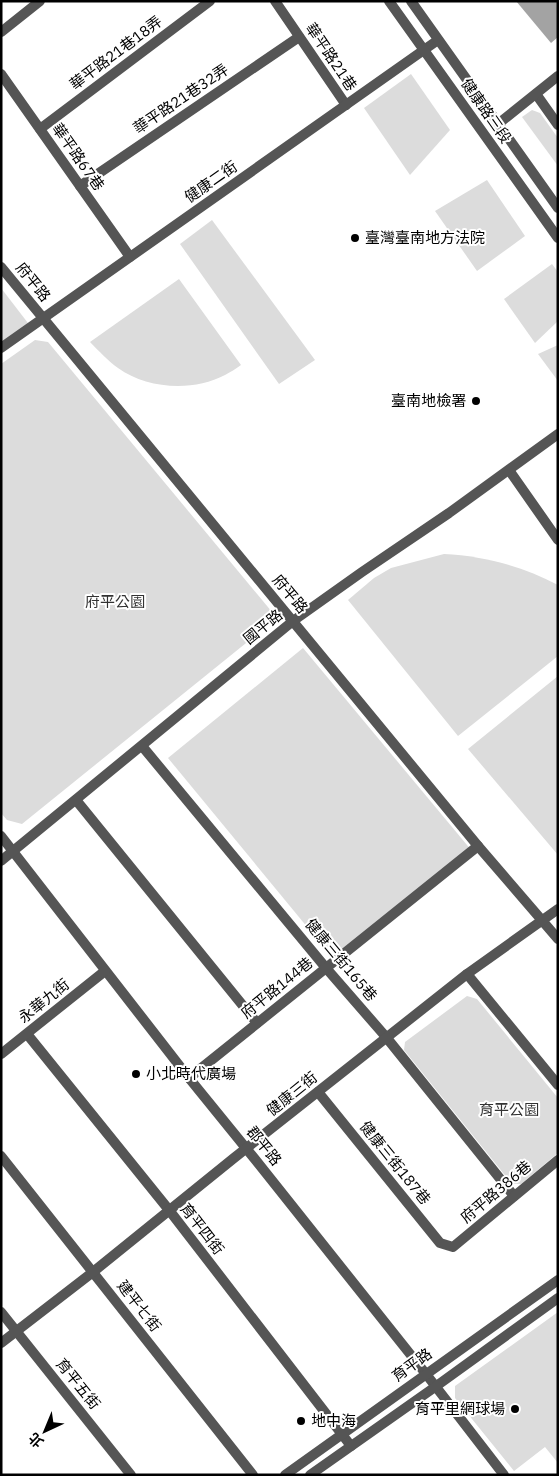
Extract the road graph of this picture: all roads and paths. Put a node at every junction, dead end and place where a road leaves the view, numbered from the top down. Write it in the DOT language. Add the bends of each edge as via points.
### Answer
graph roads {
  1 [pos="40,1"];
  2 [pos="210,1"];
  3 [pos="275,1"];
  4 [pos="389,1"];
  5 [pos="411,1"];
  6 [pos="1,32"];
  7 [pos="299,37"];
  8 [pos="438,40"];
  9 [pos="424,50"];
  10 [pos="1,74"];
  11 [pos="558,76"];
  12 [pos="536,94"];
  13 [pos="346,105"];
  14 [pos="498,124"];
  15 [pos="558,125"];
  16 [pos="40,129"];
  17 [pos="80,186"];
  18 [pos="558,208"];
  19 [pos="558,238"];
  20 [pos="130,257"];
  21 [pos="1,267"];
  22 [pos="43,318"];
  23 [pos="1,348"];
  24 [pos="558,434"];
  25 [pos="509,470"];
  26 [pos="558,540"];
  27 [pos="293,621"];
  28 [pos="142,746"];
  29 [pos="76,800"];
  30 [pos="1,836"];
  31 [pos="478,846"];
  32 [pos="13,851"];
  33 [pos="1,861"];
  34 [pos="558,909"];
  35 [pos="541,920"];
  36 [pos="558,939"];
  37 [pos="326,968"];
  38 [pos="105,971"];
  39 [pos="467,974"];
  40 [pos="257,1023"];
  41 [pos="27,1034"];
  42 [pos="386,1037"];
  43 [pos="1,1054"];
  44 [pos="189,1078"];
  45 [pos="558,1085"];
  46 [pos="318,1092"];
  47 [pos="247,1148"];
  48 [pos="1,1156"];
  49 [pos="558,1160"];
  50 [pos="514,1196"];
  51 [pos="169,1210"];
  52 [pos="453,1247"];
  53 [pos="93,1272"];
  54 [pos="558,1280"];
  55 [pos="558,1298"];
  56 [pos="1,1312"];
  57 [pos="16,1331"];
  58 [pos="1,1343"];
  59 [pos="426,1374"];
  60 [pos="435,1387"];
  61 [pos="342,1434"];
  62 [pos="351,1446"];
  63 [pos="131,1475"];
  64 [pos="253,1475"];
  65 [pos="284,1475"];
  66 [pos="310,1475"];
  67 [pos="504,1475"];
  1 -- 6 [label="street"];
  2 -- 16 [label="street, 華平路21巷18弄"];
  3 -- 7 [label="street, 華平路21巷"];
  4 -- 9 [label="street, 健康路三段"];
  5 -- 8 [label="street, 健康路三段"];
  7 -- 13 [label="street, 華平路21巷"];
  7 -- 17 [label="street, 華平路21巷32弄"];
  8 -- 9 [label="street, 健康二街"];
  8 -- 14 [label="street, 健康路三段"];
  9 -- 13 [label="street, 健康二街"];
  9 -- 19 [label="street, 健康路三段"];
  10 -- 16 [label="street, 華平路67巷"];
  11 -- 12 [label="street"];
  12 -- 14 [label="street"];
  12 -- 15 [label="street"];
  13 -- 20 [label="street, 健康二街"];
  14 -- 18 [label="street, 健康路三段"];
  16 -- 17 [label="street, 華平路67巷"];
  17 -- 20 [label="street, 華平路67巷"];
  20 -- 22 [label="street, 健康二街"];
  21 -- 22 [label="street, 府平路"];
  22 -- 23 [label="street, 健康二街"];
  22 -- 27 [label="street, 府平路"];
  24 -- 25 [label="street, 國平路"];
  25 -- 26 [label="street"];
  25 -- 27 [label="street, 國平路"];
  27 -- 28 [label="street, 國平路"];
  27 -- 31 [label="street, 府平路"];
  28 -- 29 [label="street, 國平路"];
  28 -- 37 [label="street, 健康三街165巷"];
  29 -- 32 [label="street, 國平路"];
  29 -- 40 [label="street"];
  30 -- 32 [label="street, 郡平路"];
  31 -- 35 [label="street, 府平路"];
  31 -- 37 [label="street, 府平路144巷"];
  32 -- 33 [label="street, 國平路"];
  32 -- 38 [label="street, 郡平路"];
  34 -- 35 [label="street, 健康三街"];
  35 -- 36 [label="street, 府平路"];
  35 -- 39 [label="street, 健康三街"];
  37 -- 40 [label="street, 府平路144巷"];
  37 -- 42 [label="street, 健康三街165巷"];
  38 -- 41 [label="street, 永華九街"];
  38 -- 44 [label="street, 郡平路"];
  39 -- 42 [label="street, 健康三街"];
  39 -- 45 [label="street"];
  40 -- 44 [label="street, 府平路144巷"];
  41 -- 43 [label="street, 永華九街"];
  41 -- 51 [label="street, 育平四街"];
  42 -- 46 [label="street, 健康三街"];
  42 -- 50 [label="street, 健康三街165巷"];
  44 -- 47 [label="street, 郡平路"];
  46 -- 47 [label="street, 健康三街"];
  46 -- 52 [label="street, 健康三街187巷" via="440,1243"];
  47 -- 51 [label="street, 健康三街"];
  47 -- 59 [label="street, 郡平路"];
  48 -- 53 [label="street, 建平七街"];
  49 -- 50 [label="street, 府平路386巷"];
  50 -- 52 [label="street, 府平路386巷"];
  51 -- 53 [label="street, 健康三街"];
  51 -- 61 [label="street, 育平四街"];
  53 -- 57 [label="street, 健康三街"];
  53 -- 64 [label="street, 建平七街"];
  54 -- 59 [label="street, 育平路"];
  55 -- 60 [label="street, 育平路"];
  56 -- 57 [label="street, 育平五街"];
  57 -- 58 [label="street, 健康三街"];
  57 -- 63 [label="street, 育平五街"];
  59 -- 60 [label="street, 郡平路"];
  59 -- 61 [label="street, 育平路"];
  60 -- 62 [label="street, 育平路"];
  60 -- 67 [label="street, 郡平路"];
  61 -- 62 [label="street, 育平四街"];
  61 -- 65 [label="street, 育平路"];
  62 -- 66 [label="street, 育平路"];
}
